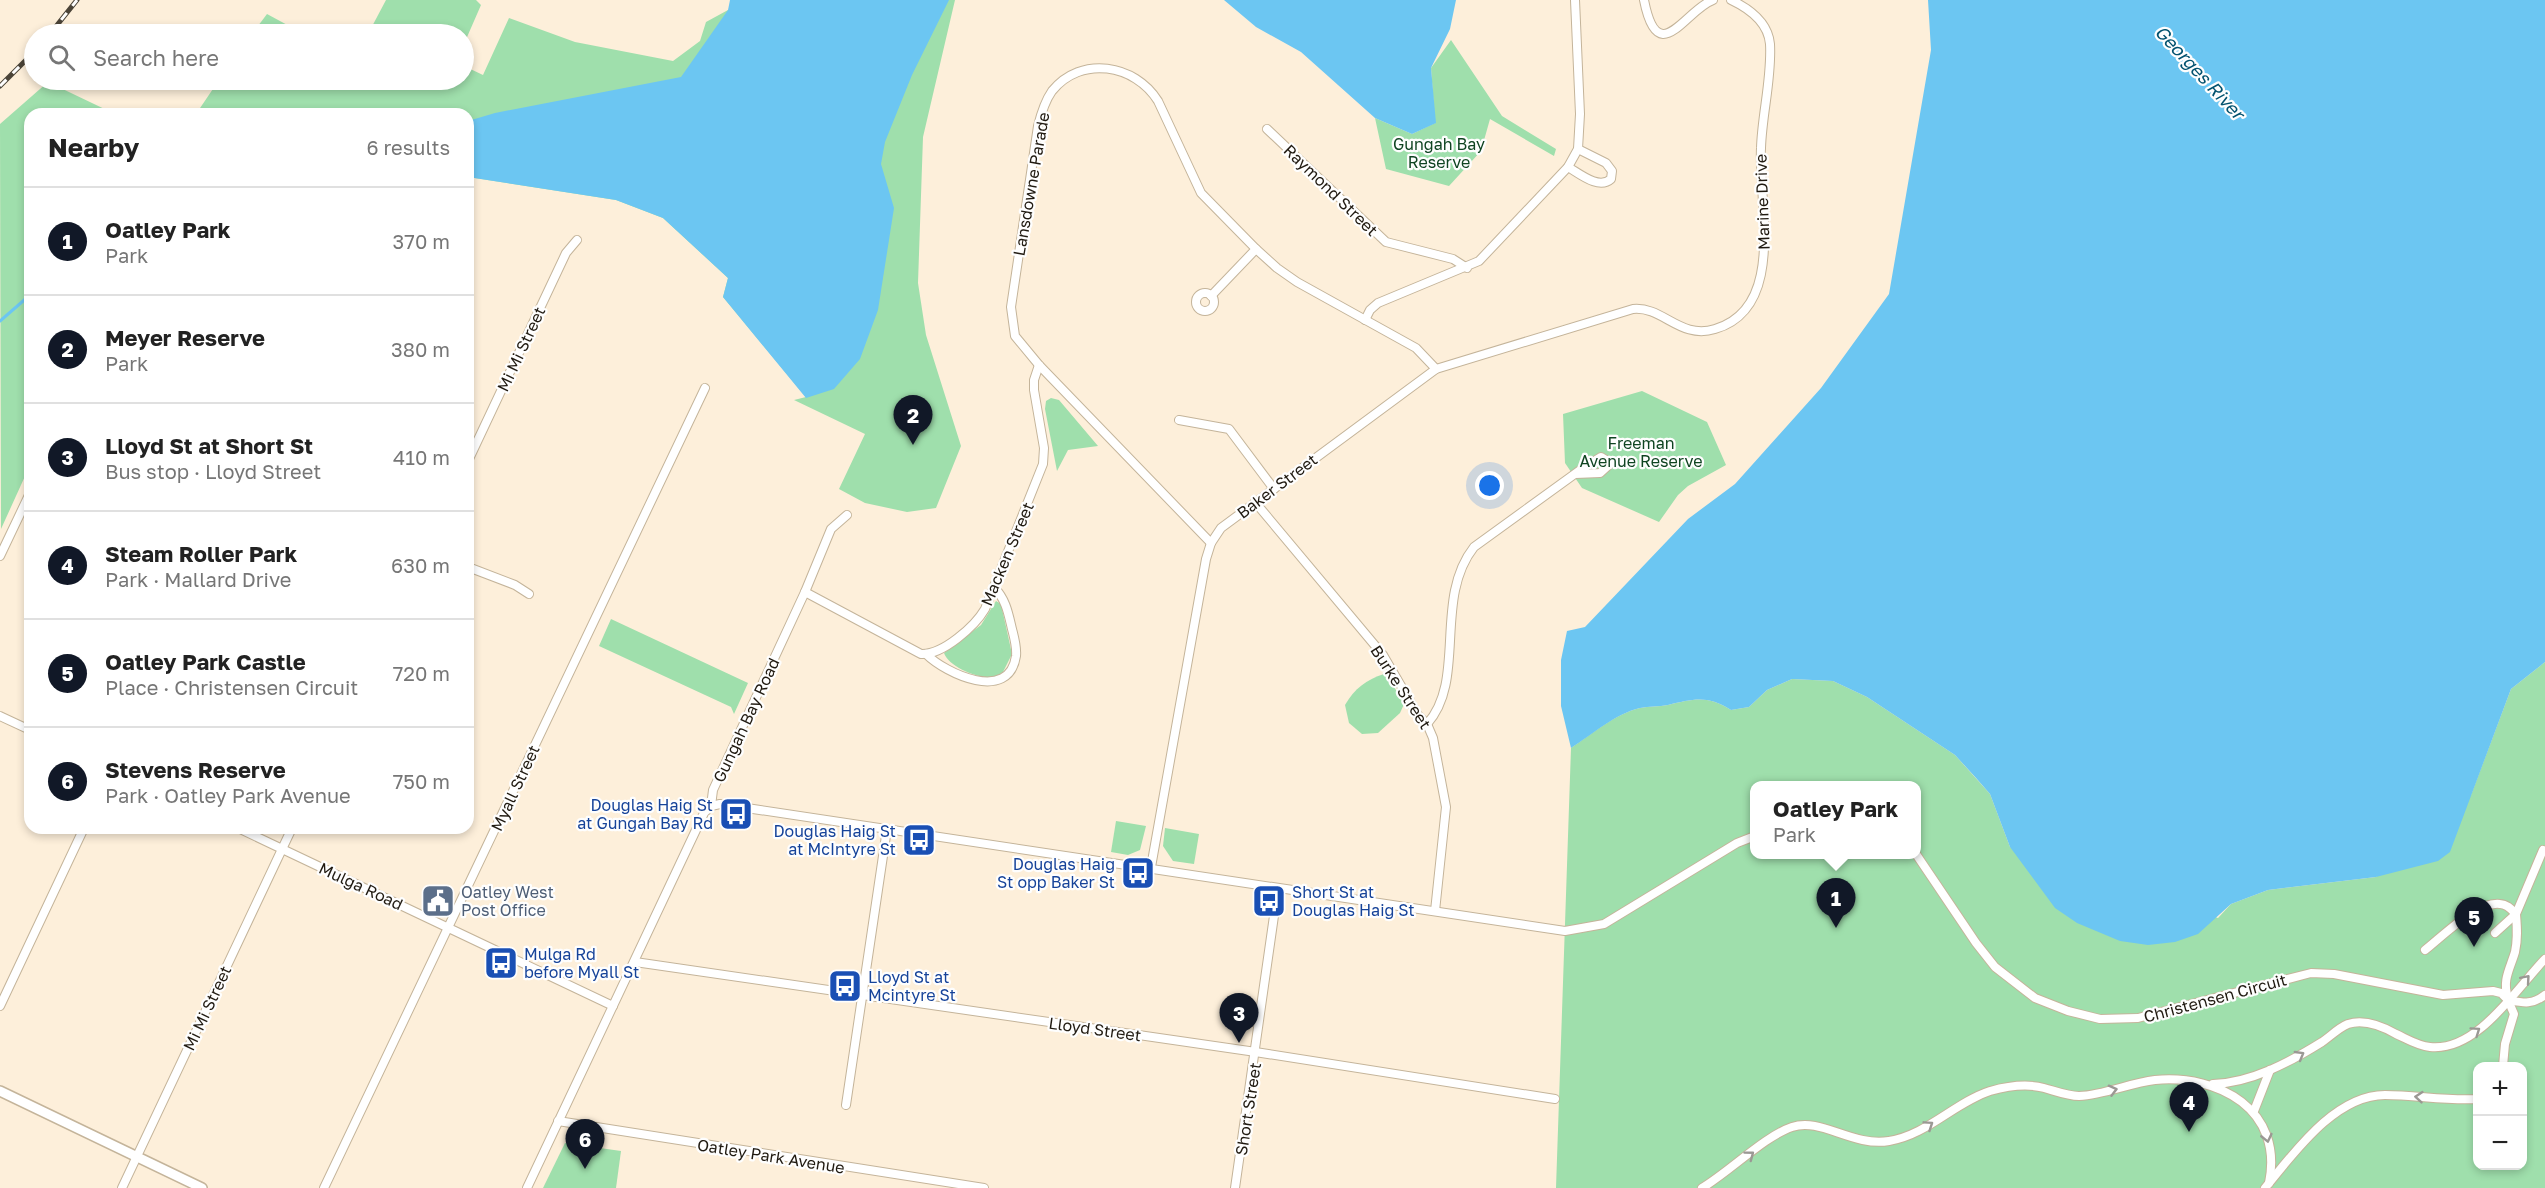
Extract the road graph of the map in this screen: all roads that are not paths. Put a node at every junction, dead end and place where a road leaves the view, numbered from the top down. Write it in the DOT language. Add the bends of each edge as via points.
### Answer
graph roads {
  1 [pos="1575,0"];
  2 [pos="1644,0"];
  3 [pos="1713,0"];
  4 [pos="1731,0"];
  5 [pos="1267,129"];
  6 [pos="1578,149"];
  7 [pos="1568,167"];
  8 [pos="577,240"];
  9 [pos="1256,249"];
  10 [pos="1467,268"];
  11 [pos="1211,296"];
  12 [pos="1647,309"];
  13 [pos="1365,320"];
  14 [pos="1039,365"];
  15 [pos="1436,369"];
  16 [pos="705,388"];
  17 [pos="1179,420"];
  18 [pos="474,448"];
  19 [pos="1575,474"];
  20 [pos="1274,489"];
  21 [pos="1255,502"];
  22 [pos="24,506"];
  23 [pos="847,515"];
  24 [pos="1211,543"];
  25 [pos="0,556"];
  26 [pos="474,569"];
  27 [pos="994,587"];
  28 [pos="806,592"];
  29 [pos="528,594"];
  30 [pos="926,654"];
  31 [pos="0,716"];
  32 [pos="1427,724"];
  33 [pos="24,727"];
  34 [pos="711,806"];
  35 [pos="887,829"];
  36 [pos="81,834"];
  37 [pos="251,834"];
  38 [pos="289,834"];
  39 [pos="1750,838"];
  40 [pos="282,849"];
  41 [pos="2543,850"];
  42 [pos="1919,859"];
  43 [pos="1150,867"];
  44 [pos="1278,888"];
  45 [pos="1435,911"];
  46 [pos="2516,914"];
  47 [pos="448,927"];
  48 [pos="2495,933"];
  49 [pos="2425,950"];
  50 [pos="2545,959"];
  51 [pos="635,962"];
  52 [pos="2545,995"];
  53 [pos="861,996"];
  54 [pos="2508,999"];
  55 [pos="0,1006"];
  56 [pos="613,1006"];
  57 [pos="1256,1052"];
  58 [pos="2503,1062"];
  59 [pos="2270,1070"];
  60 [pos="2205,1084"];
  61 [pos="0,1091"];
  62 [pos="1555,1099"];
  63 [pos="2473,1099"];
  64 [pos="846,1105"];
  65 [pos="2254,1111"];
  66 [pos="558,1121"];
  67 [pos="137,1157"];
  68 [pos="927,1184"];
  69 [pos="2267,1185"];
  70 [pos="122,1188"];
  71 [pos="202,1188"];
  72 [pos="324,1188"];
  73 [pos="527,1188"];
  74 [pos="984,1188"];
  75 [pos="1235,1188"];
  76 [pos="1702,1188"];
  1 -- 6 [label="street" via="1580,98"];
  2 -- 3 [label="street" via="1651,25 1669,33"];
  4 -- 12 [label="street, Marine Drive" via="1762,22 1770,44 1760,150 1765,241 1760,278 1743,311 1716,329 1686,329"];
  5 -- 10 [label="street, Raymond Street" via="1386,242 1453,259"];
  6 -- 7 [label="street"];
  6 -- 7 [label="street" via="1609,165 1611,179 1599,184"];
  7 -- 10 [label="street" via="1486,255"];
  8 -- 18 [label="street, Mi Mi Street" via="566,253"];
  9 -- 11 [label="street"];
  9 -- 13 [label="street, Lansdowne Parade" via="1292,279"];
  9 -- 14 [label="street, Lansdowne Parade" via="1202,193 1158,101 1145,84 1118,69 1095,68 1075,74 1051,93 1038,126 1011,307 1015,336"];
  10 -- 13 [label="street" via="1378,303"];
  12 -- 15 [label="street, Baker Street" via="1633,309"];
  13 -- 15 [label="street, Lansdowne Parade" via="1416,348"];
  14 -- 24 [label="street, Lansdowne Parade"];
  14 -- 27 [label="street, Macken Street" via="1034,390 1043,464"];
  15 -- 20 [label="street, Baker Street"];
  16 -- 47 [label="street, Myall Street"];
  17 -- 20 [label="street" via="1229,429"];
  19 -- 32 [label="street" via="1474,547 1464,559 1453,591 1443,694 1437,714"];
  20 -- 21 [label="street, Baker Street"];
  21 -- 24 [label="street, Baker Street" via="1221,528"];
  21 -- 32 [label="street, Burke Street" via="1387,660"];
  22 -- 25 [label="street"];
  23 -- 28 [label="street, Gungah Bay Road" via="831,529"];
  24 -- 43 [label="street, Baker Street"];
  26 -- 29 [label="street"];
  27 -- 30 [label="street, Macken Street" via="971,628"];
  27 -- 30 [label="street" via="1005,600 1016,652 1006,676 979,682 940,665"];
  28 -- 30 [label="street" via="915,652"];
  28 -- 34 [label="street, Gungah Bay Road" via="713,790"];
  31 -- 33 [label="street"];
  32 -- 45 [label="street, Burke Street" via="1446,807"];
  34 -- 35 [label="street" via="720,804"];
  34 -- 51 [label="street, Gungah Bay Road" via="704,813"];
  35 -- 43 [label="street"];
  35 -- 53 [label="street"];
  36 -- 55 [label="street"];
  37 -- 40 [label="street, Mulga Road"];
  38 -- 40 [label="street, Mi Mi Street"];
  39 -- 45 [label="street" via="1604,924 1565,931"];
  40 -- 47 [label="street, Mulga Road"];
  40 -- 67 [label="street, Mi Mi Street"];
  41 -- 46 [label="street"];
  42 -- 54 [label="street, Christensen Circuit" via="1995,967 2035,998 2083,1016 2138,1018 2311,973 2443,995 2493,991"];
  43 -- 44 [label="street"];
  44 -- 45 [label="street"];
  44 -- 57 [label="street, Short Street"];
  46 -- 48 [label="street"];
  46 -- 49 [label="street" via="2500,904 2478,908"];
  46 -- 54 [label="street" via="2515,951 2504,982"];
  47 -- 56 [label="street, Mulga Road"];
  47 -- 72 [label="street, Myall Street"];
  54 -- 50 [label="street, one-way"];
  51 -- 53 [label="street, Lloyd Street"];
  51 -- 56 [label="street, Gungah Bay Road"];
  52 -- 54 [label="street, Christensen Circuit" via="2526,1003"];
  53 -- 57 [label="street, Lloyd Street"];
  53 -- 64 [label="street"];
  54 -- 58 [label="street" via="2514,1014"];
  59 -- 54 [label="street, one-way" via="2356,1022 2380,1027 2427,1047 2449,1046 2485,1025"];
  56 -- 66 [label="street, Gungah Bay Road"];
  57 -- 62 [label="street, Lloyd Street"];
  57 -- 75 [label="street, Short Street"];
  59 -- 60 [label="street" via="2229,1082"];
  59 -- 65 [label="street"];
  60 -- 65 [label="street" via="2234,1096"];
  76 -- 60 [label="street, one-way" via="1772,1137 1796,1125 1881,1142 1911,1135 1973,1097 2007,1087 2029,1085 2081,1096 2145,1081"];
  61 -- 67 [label="street"];
  63 -- 69 [label="street, one-way" via="2382,1095 2353,1102 2332,1116"];
  65 -- 69 [label="street, one-way" via="2267,1136 2272,1172"];
  66 -- 68 [label="street, Oatley Park Avenue"];
  66 -- 73 [label="street, Gungah Bay Road"];
  67 -- 70 [label="street, Mi Mi Street"];
  67 -- 71 [label="street"];
  68 -- 74 [label="street, Oatley Park Avenue"];
}
